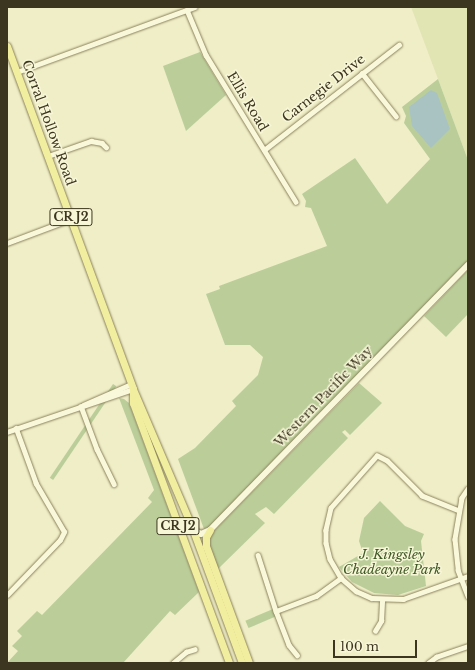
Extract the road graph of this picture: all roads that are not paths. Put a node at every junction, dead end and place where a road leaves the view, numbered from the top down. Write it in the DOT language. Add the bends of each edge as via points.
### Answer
graph roads {
  1 [pos="195,7"];
  2 [pos="187,10"];
  3 [pos="398,45"];
  4 [pos="7,46"];
  5 [pos="17,72"];
  6 [pos="362,73"];
  7 [pos="396,116"];
  8 [pos="106,147"];
  9 [pos="264,150"];
  10 [pos="48,156"];
  11 [pos="296,202"];
  12 [pos="72,219"];
  13 [pos="7,243"];
  14 [pos="468,265"];
  15 [pos="132,387"];
  16 [pos="81,406"];
  17 [pos="16,429"];
  18 [pos="7,432"];
  19 [pos="114,484"];
  20 [pos="468,489"];
  21 [pos="184,510"];
  22 [pos="459,512"];
  23 [pos="174,514"];
  24 [pos="192,529"];
  25 [pos="210,530"];
  26 [pos="258,555"];
  27 [pos="468,576"];
  28 [pos="341,578"];
  29 [pos="462,579"];
  30 [pos="7,595"];
  31 [pos="468,596"];
  32 [pos="382,600"];
  33 [pos="276,611"];
  34 [pos="375,631"];
  35 [pos="468,646"];
  36 [pos="195,649"];
  37 [pos="297,655"];
  38 [pos="173,663"];
  39 [pos="229,663"];
  40 [pos="242,663"];
  41 [pos="248,663"];
  42 [pos="428,663"];
  1 -- 2 [label="street"];
  2 -- 5 [label="street"];
  2 -- 9 [label="street, Ellis Road" via="206,55"];
  3 -- 6 [label="street, Carnegie Drive"];
  4 -- 5 [label="main road, Corral Hollow Road / CR J2"];
  5 -- 10 [label="main road, Corral Hollow Road / CR J2"];
  6 -- 7 [label="street"];
  6 -- 9 [label="street, Carnegie Drive"];
  8 -- 10 [label="street" via="102,142 92,141"];
  9 -- 11 [label="street, Ellis Road"];
  10 -- 12 [label="main road, Corral Hollow Road / CR J2"];
  12 -- 13 [label="street"];
  12 -- 15 [label="main road, Corral Hollow Road / CR J2"];
  14 -- 25 [label="street, Western Pacific Way"];
  15 -- 16 [label="street" via="91,405"];
  15 -- 21 [label="main road, Corral Hollow Road / CR J2"];
  15 -- 23 [label="main road, Corral Hollow Road / CR J2" via="133,403"];
  16 -- 17 [label="street"];
  16 -- 19 [label="street" via="97,449"];
  17 -- 18 [label="street"];
  17 -- 30 [label="street" via="36,484 64,532 60,540"];
  20 -- 22 [label="street"];
  21 -- 23 [label="main road" via="178,510"];
  21 -- 24 [label="main road, Corral Hollow Road / CR J2"];
  22 -- 28 [label="street" via="422,496 381,457 374,458 331,508 326,543 330,559"];
  22 -- 29 [label="street" via="455,549"];
  23 -- 39 [label="main road, Corral Hollow Road / CR J2"];
  24 -- 25 [label="street" via="200,534"];
  24 -- 40 [label="main road, Corral Hollow Road / CR J2"];
  25 -- 41 [label="main road" via="206,536 206,546"];
  26 -- 33 [label="street"];
  27 -- 29 [label="street"];
  28 -- 32 [label="street" via="364,595"];
  28 -- 33 [label="street" via="316,596"];
  29 -- 31 [label="street"];
  29 -- 32 [label="street" via="403,599"];
  32 -- 34 [label="street" via="381,621"];
  33 -- 37 [label="street" via="289,645"];
  35 -- 42 [label="street" via="436,657"];
  36 -- 38 [label="street" via="186,652"];
}
